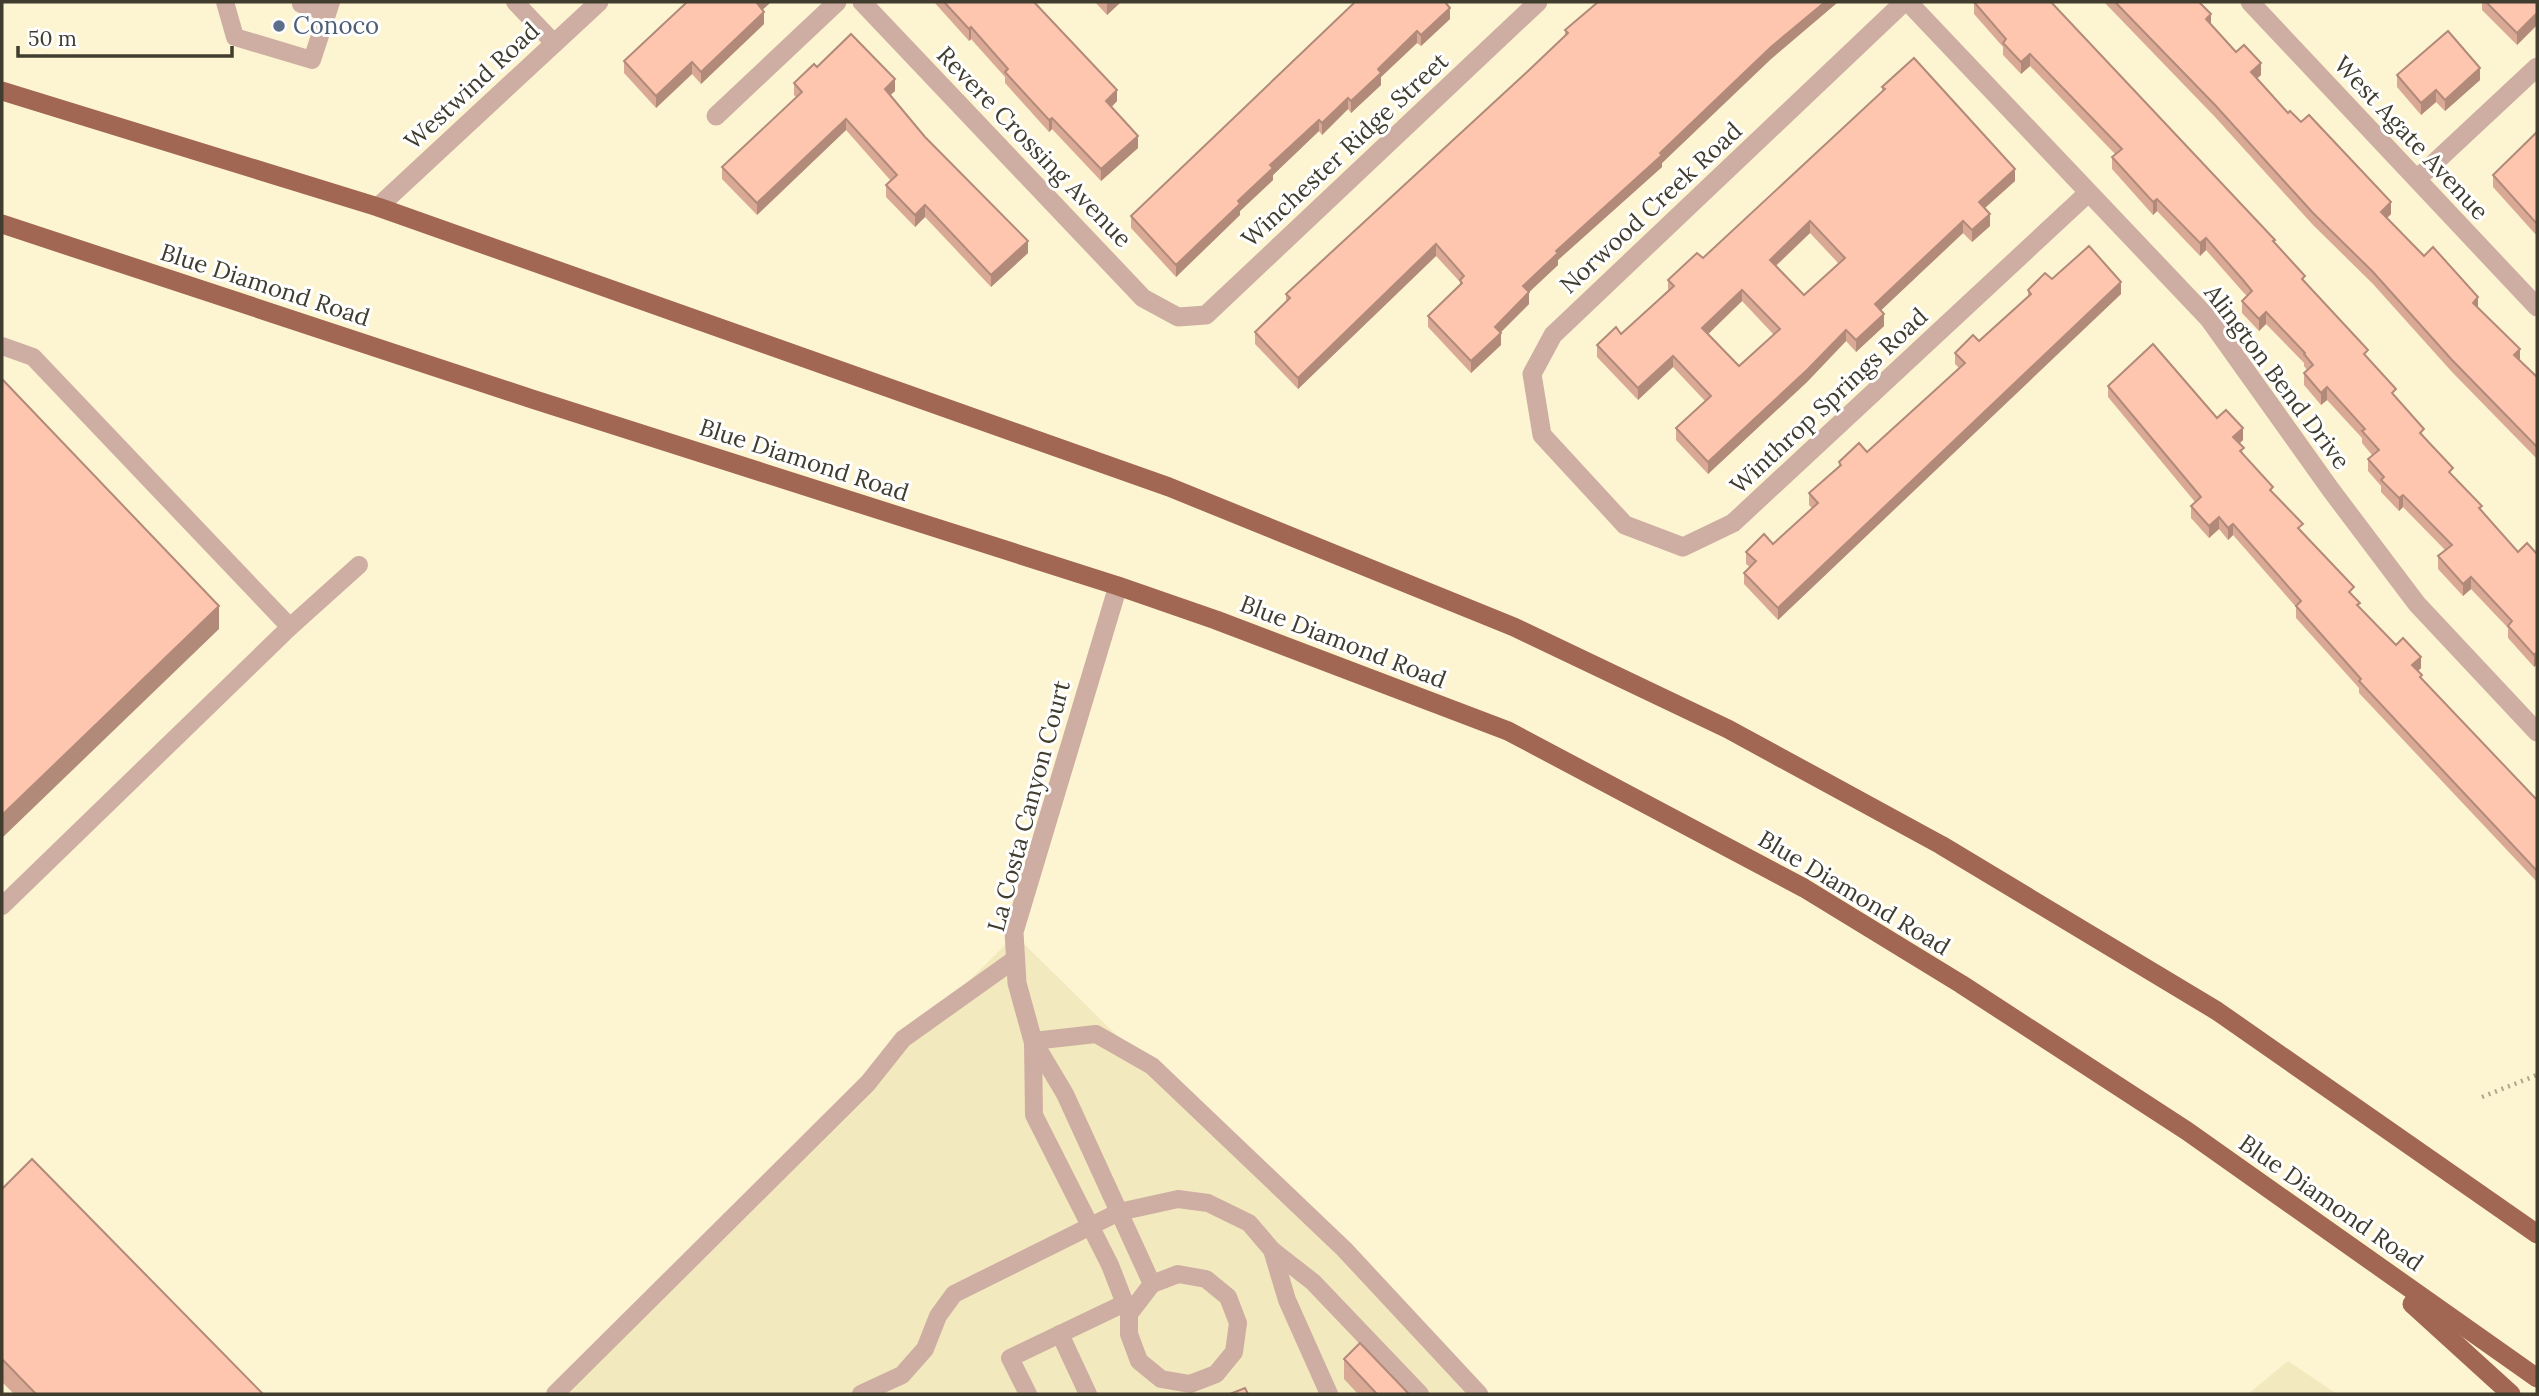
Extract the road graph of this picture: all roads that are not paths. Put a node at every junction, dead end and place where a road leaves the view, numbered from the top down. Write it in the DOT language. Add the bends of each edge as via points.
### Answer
graph roads {
  1 [pos="225,2"];
  2 [pos="515,2"];
  3 [pos="599,2"];
  4 [pos="836,2"];
  5 [pos="862,2"];
  6 [pos="1538,2"];
  7 [pos="1906,2"];
  8 [pos="2250,2"];
  9 [pos="301,4"];
  10 [pos="329,7"];
  11 [pos="554,43"];
  12 [pos="2537,67"];
  13 [pos="2,90"];
  14 [pos="23,97"];
  15 [pos="2,103"];
  16 [pos="716,116"];
  17 [pos="2417,179"];
  18 [pos="2088,193"];
  19 [pos="378,207"];
  20 [pos="2,224"];
  21 [pos="2537,307"];
  22 [pos="1178,317"];
  23 [pos="2,346"];
  24 [pos="1584,480"];
  25 [pos="359,565"];
  26 [pos="1118,586"];
  27 [pos="290,627"];
  28 [pos="2537,732"];
  29 [pos="2,906"];
  30 [pos="1015,959"];
  31 [pos="1033,1041"];
  32 [pos="1118,1212"];
  33 [pos="1091,1227"];
  34 [pos="2537,1234"];
  35 [pos="1272,1250"];
  36 [pos="2357,1253"];
  37 [pos="1152,1284"];
  38 [pos="1127,1308"];
  39 [pos="1060,1334"];
  40 [pos="2537,1378"];
  41 [pos="555,1394"];
  42 [pos="861,1394"];
  43 [pos="1028,1394"];
  44 [pos="1088,1394"];
  45 [pos="1329,1394"];
  46 [pos="1420,1394"];
  47 [pos="1479,1394"];
  48 [pos="2511,1394"];
  1 -- 10 [label="lane" via="235,37 312,60"];
  2 -- 11 [label="lane"];
  3 -- 11 [label="street, Westwind Road"];
  4 -- 16 [label="street"];
  5 -- 22 [label="street, Revere Crossing Avenue" via="1143,298"];
  6 -- 22 [label="street, Winchester Ridge Street" via="1206,315"];
  7 -- 18 [label="street, Alington Bend Drive"];
  7 -- 24 [label="street, Norwood Creek Road" via="1553,334 1532,374 1542,435"];
  8 -- 17 [label="street, West Agate Avenue"];
  9 -- 10 [label="lane"];
  11 -- 19 [label="street, Westwind Road"];
  12 -- 17 [label="street"];
  13 -- 14 [label="highway"];
  14 -- 15 [label="highway"];
  14 -- 19 [label="highway"];
  17 -- 21 [label="street, West Agate Avenue"];
  18 -- 24 [label="street, Winthrop Springs Road" via="1733,523 1683,547 1625,525"];
  18 -- 28 [label="street, Alington Bend Drive" via="2209,319 2417,604"];
  19 -- 34 [label="highway" via="1169,487 1514,627 1728,729 1941,845 2217,1011"];
  20 -- 26 [label="highway, Blue Diamond Road"];
  23 -- 27 [label="lane" via="33,357"];
  25 -- 27 [label="lane"];
  26 -- 30 [label="street, La Costa Canyon Court" via="1014,932"];
  26 -- 36 [label="highway, Blue Diamond Road" via="1508,731 1655,807 1804,888 1961,984 2187,1131"];
  27 -- 29 [label="lane"];
  30 -- 31 [label="street, La Costa Canyon Court"];
  30 -- 41 [label="lane" via="902,1039 867,1083"];
  31 -- 32 [label="lane" via="1065,1094"];
  31 -- 33 [label="lane" via="1034,1115"];
  31 -- 47 [label="lane" via="1096,1034 1152,1066 1344,1250"];
  32 -- 33 [label="lane"];
  32 -- 35 [label="lane" via="1178,1199 1208,1203 1249,1223"];
  32 -- 37 [label="lane"];
  33 -- 38 [label="lane"];
  33 -- 42 [label="lane" via="954,1294 937,1316 925,1349 902,1375"];
  35 -- 45 [label="lane" via="1287,1300"];
  35 -- 46 [label="lane" via="1313,1282"];
  36 -- 40 [label="highway, Blue Diamond Road"];
  36 -- 48 [label="highway"];
  37 -- 38 [label="lane"];
  37 -- 38 [label="lane" via="1178,1274 1206,1279 1228,1297 1238,1323 1234,1352 1216,1374 1190,1384 1161,1379 1139,1361 1129,1335"];
  38 -- 39 [label="lane"];
  39 -- 43 [label="lane" via="1010,1359"];
  39 -- 44 [label="lane"];
}
